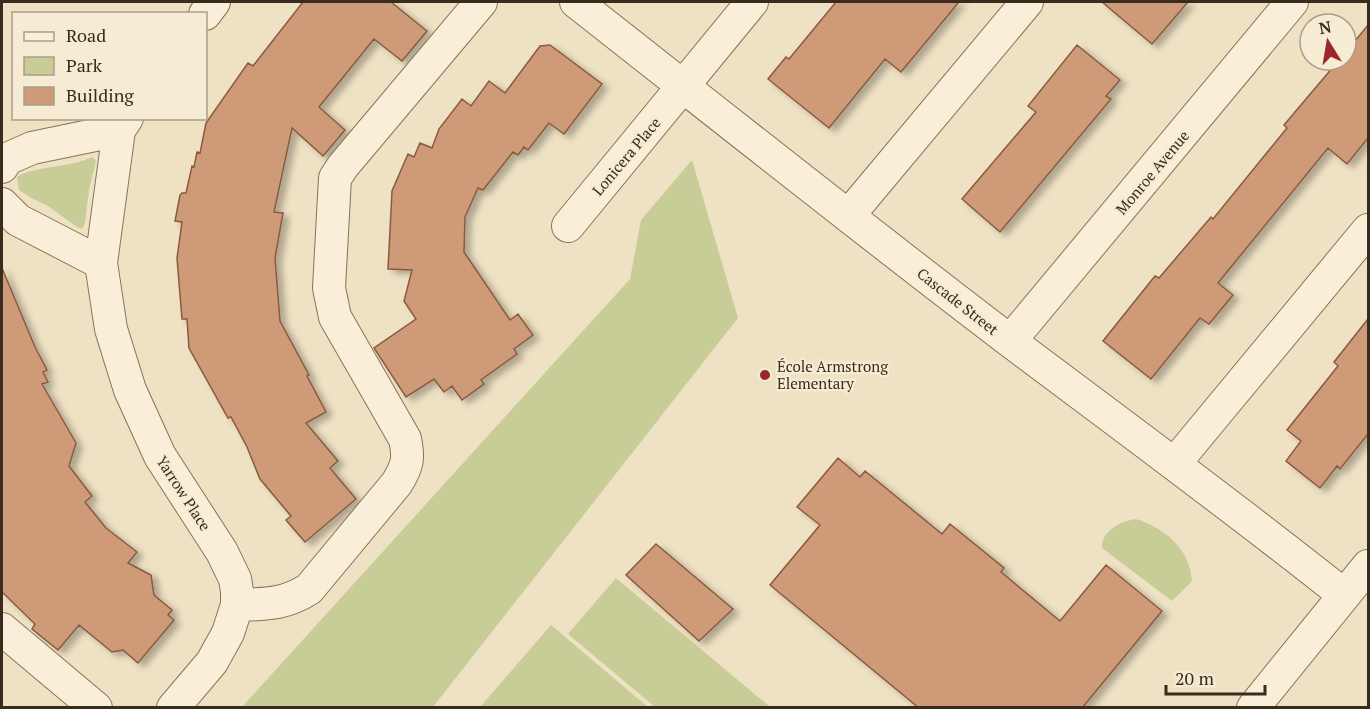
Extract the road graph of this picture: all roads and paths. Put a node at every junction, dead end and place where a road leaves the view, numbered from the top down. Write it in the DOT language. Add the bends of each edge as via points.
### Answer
graph roads {
  1 [pos="480,2"];
  2 [pos="576,2"];
  3 [pos="752,2"];
  4 [pos="1027,2"];
  5 [pos="1292,2"];
  6 [pos="684,86"];
  7 [pos="123,124"];
  8 [pos="2,167"];
  9 [pos="2,204"];
  10 [pos="848,216"];
  11 [pos="568,226"];
  12 [pos="1368,230"];
  13 [pos="101,263"];
  14 [pos="1010,341"];
  15 [pos="1175,463"];
  16 [pos="1368,566"];
  17 [pos="1344,595"];
  18 [pos="237,605"];
  19 [pos="2,629"];
  20 [pos="96,708"];
  21 [pos="174,708"];
  22 [pos="1253,708"];
  1 -- 18 [label="street" via="335,178 328,288 334,317 405,439 406,468 309,589 281,603"];
  2 -- 6 [label="street, Cascade Street"];
  3 -- 6 [label="street, Lonicera Place"];
  4 -- 10 [label="street"];
  5 -- 14 [label="street, Monroe Avenue"];
  6 -- 10 [label="street, Cascade Street"];
  6 -- 11 [label="street, Lonicera Place"];
  7 -- 8 [label="street, Yarrow Place" via="32,148 7,159"];
  7 -- 13 [label="street, Yarrow Place"];
  9 -- 13 [label="street" via="18,220"];
  10 -- 14 [label="street, Cascade Street"];
  12 -- 15 [label="street"];
  13 -- 18 [label="street, Yarrow Place" via="111,329 130,390 160,456 226,559 235,579"];
  14 -- 15 [label="street, Cascade Street"];
  15 -- 17 [label="street, Cascade Street"];
  16 -- 17 [label="street"];
  17 -- 22 [label="street"];
  18 -- 21 [label="street, Yarrow Place" via="228,633 212,662"];
  19 -- 20 [label="street"];
}
